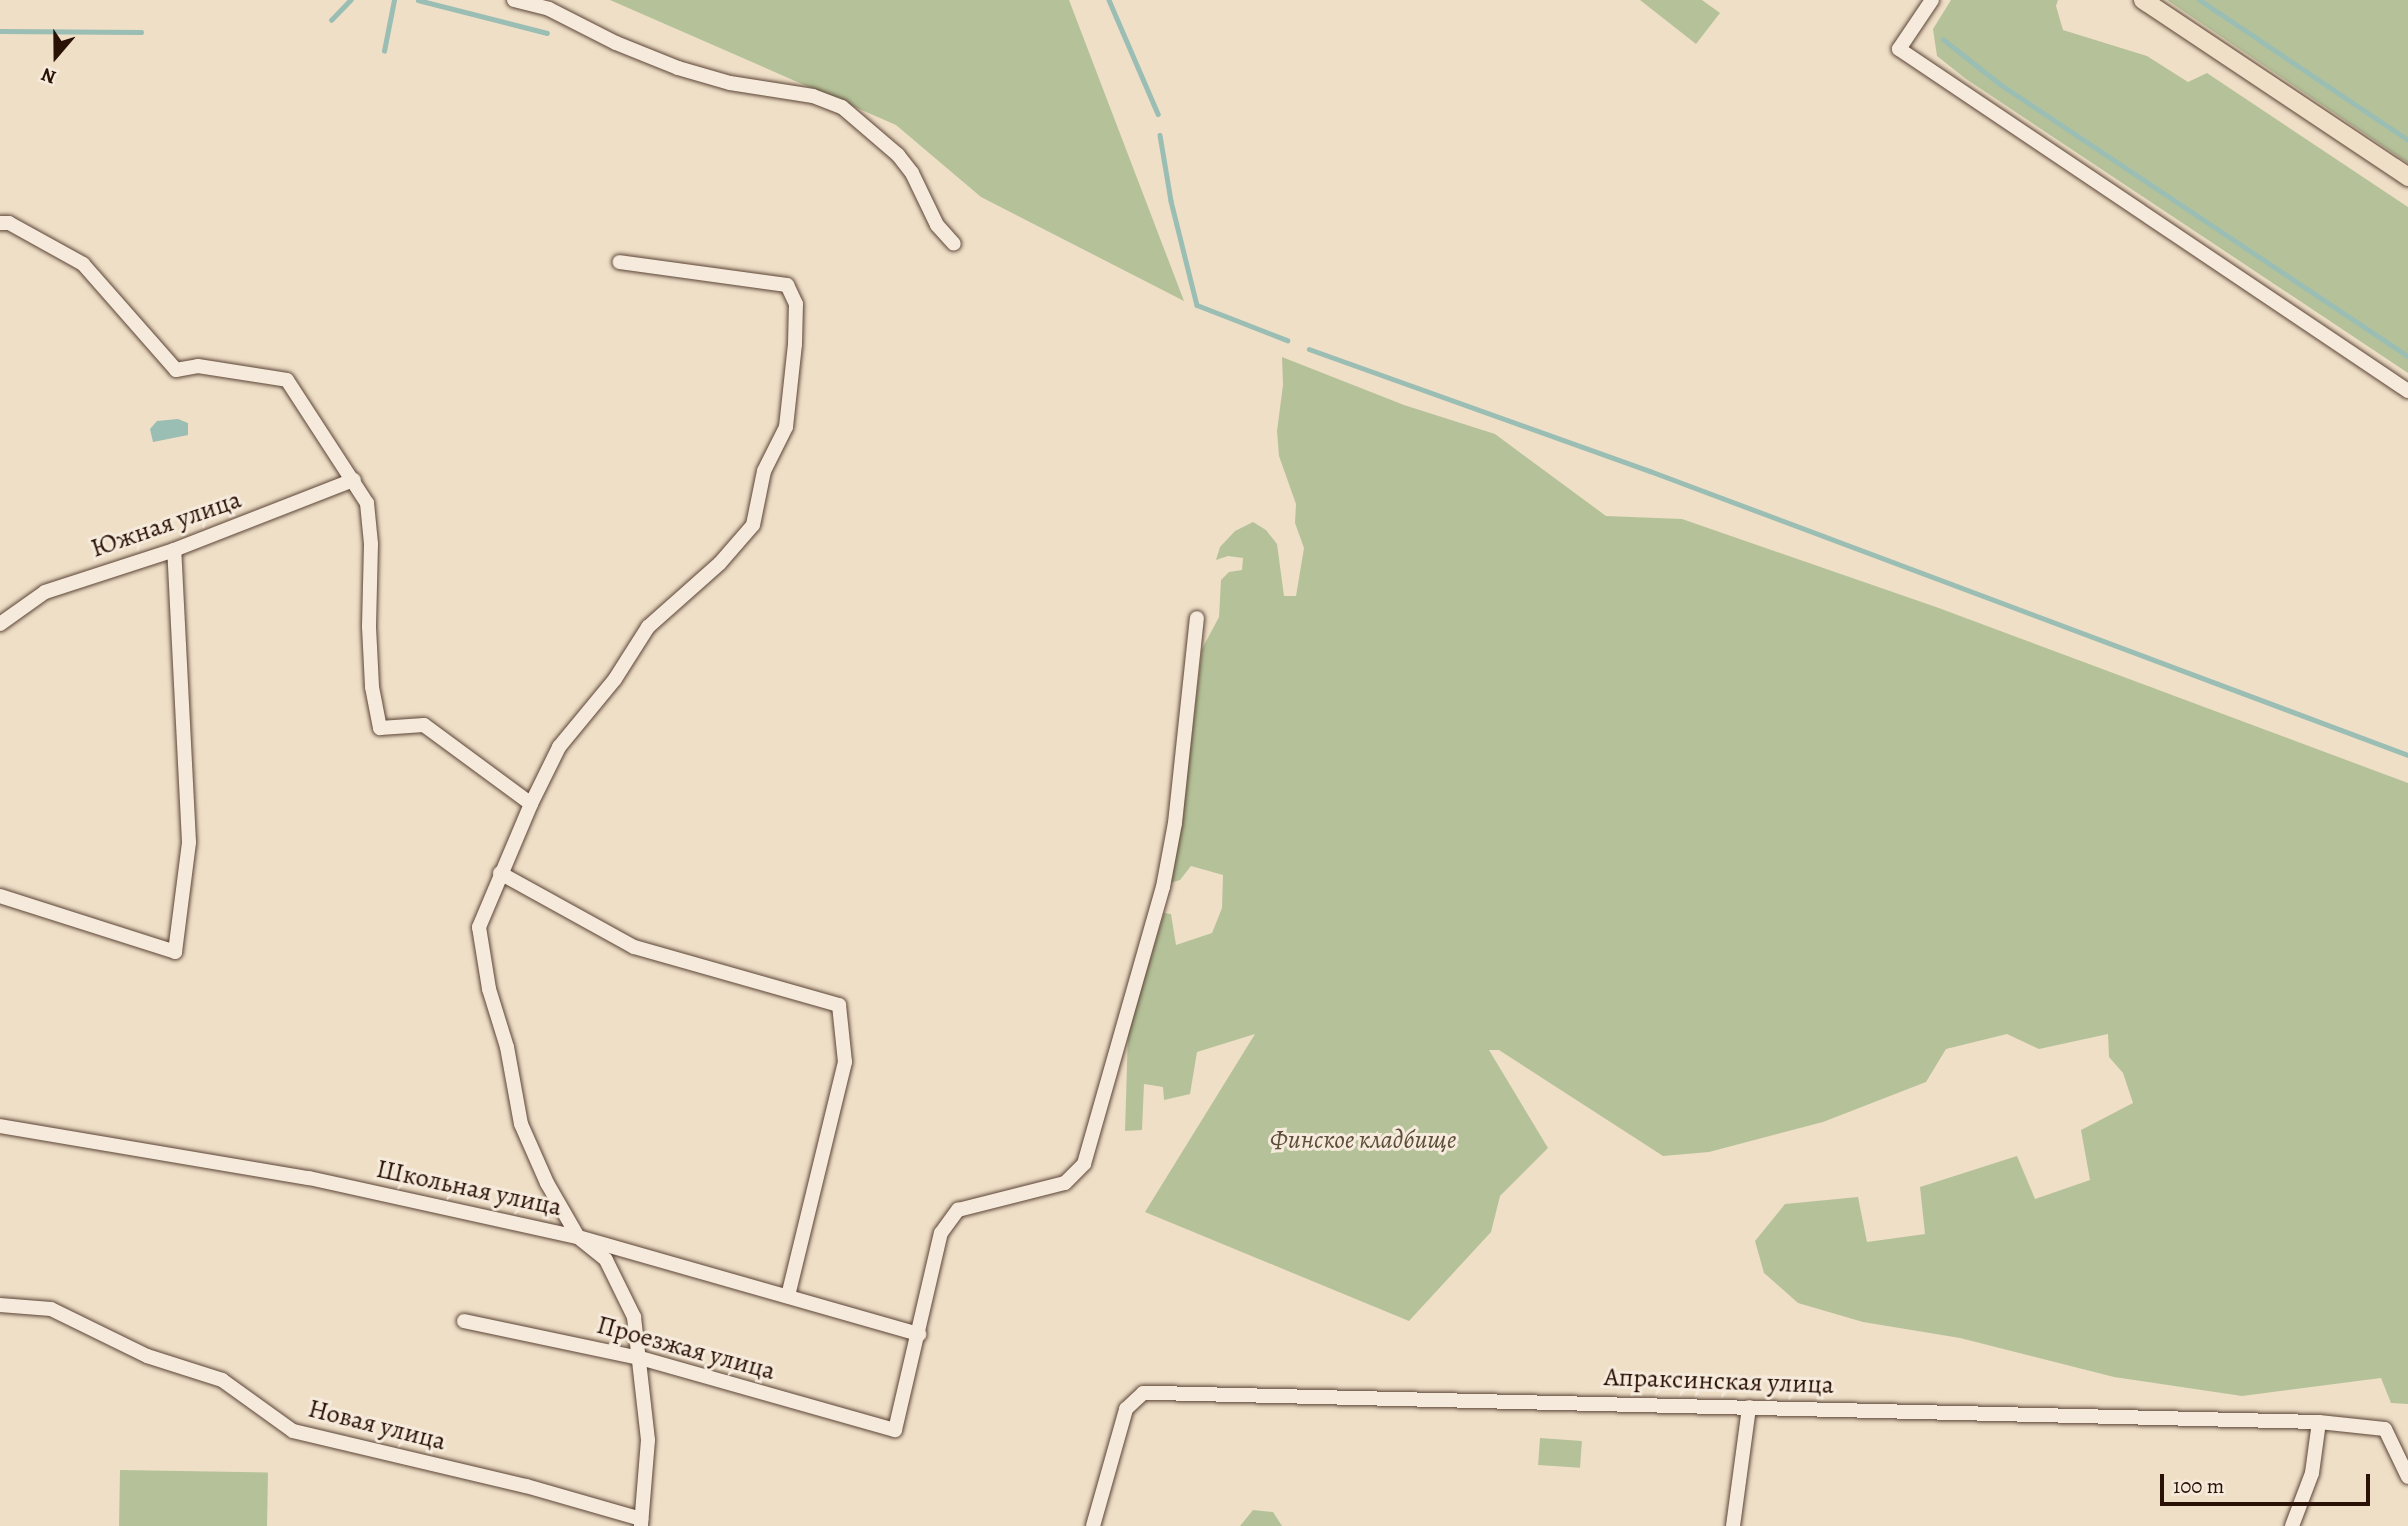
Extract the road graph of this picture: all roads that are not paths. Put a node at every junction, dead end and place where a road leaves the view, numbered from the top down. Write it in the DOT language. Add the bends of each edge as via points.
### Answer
graph roads {
  1 [pos="514,0"];
  2 [pos="1932,0"];
  3 [pos="2143,0"];
  4 [pos="2408,177"];
  5 [pos="0,223"];
  6 [pos="954,244"];
  7 [pos="620,262"];
  8 [pos="2408,391"];
  9 [pos="354,480"];
  10 [pos="174,550"];
  11 [pos="1197,618"];
  12 [pos="0,624"];
  13 [pos="531,804"];
  14 [pos="500,873"];
  15 [pos="0,896"];
  16 [pos="0,1126"];
  17 [pos="578,1237"];
  18 [pos="788,1296"];
  19 [pos="0,1305"];
  20 [pos="464,1321"];
  21 [pos="919,1334"];
  22 [pos="640,1358"];
  23 [pos="1749,1407"];
  24 [pos="2319,1422"];
  25 [pos="2408,1477"];
  26 [pos="641,1522"];
  27 [pos="1093,1526"];
  28 [pos="1734,1526"];
  29 [pos="2292,1526"];
  1 -- 6 [label="street" via="548,9 678,68 730,83 813,96 842,107 898,155 937,225"];
  2 -- 8 [label="street" via="1899,50"];
  3 -- 4 [label="main road"];
  5 -- 9 [label="street" via="9,223 83,264 176,370 198,366 287,380"];
  7 -- 13 [label="street" via="787,285 796,304 786,427 764,471 752,525 720,563 648,627 615,679 559,747"];
  9 -- 10 [label="street, Южная улица"];
  9 -- 13 [label="street" via="367,503 369,627 380,727 424,725"];
  10 -- 12 [label="street, Южная улица" via="45,592"];
  10 -- 15 [label="street" via="190,842 175,952"];
  11 -- 21 [label="street" via="1175,823 1163,887 1084,1164 1065,1183 958,1210 941,1233"];
  13 -- 14 [label="street"];
  14 -- 17 [label="street" via="478,927 489,989 507,1047 521,1124"];
  14 -- 18 [label="street" via="634,947 839,1005 845,1062"];
  16 -- 17 [label="street, Школьная улица" via="309,1178"];
  17 -- 18 [label="street, Школьная улица"];
  17 -- 22 [label="street" via="606,1260 634,1317"];
  18 -- 21 [label="street, Школьная улица"];
  19 -- 26 [label="street, Новая улица" via="51,1309 148,1356 222,1380 293,1431 526,1486"];
  20 -- 22 [label="street, Проезжая улица"];
  21 -- 22 [label="street, Проезжая улица" via="895,1430"];
  22 -- 26 [label="street" via="648,1440"];
  23 -- 24 [label="street, Апраксинская улица"];
  23 -- 27 [label="street, Апраксинская улица" via="1143,1393 1126,1409"];
  23 -- 28 [label="street"];
  24 -- 25 [label="street, Апраксинская улица" via="2385,1429"];
  24 -- 29 [label="street" via="2312,1473"];
}
